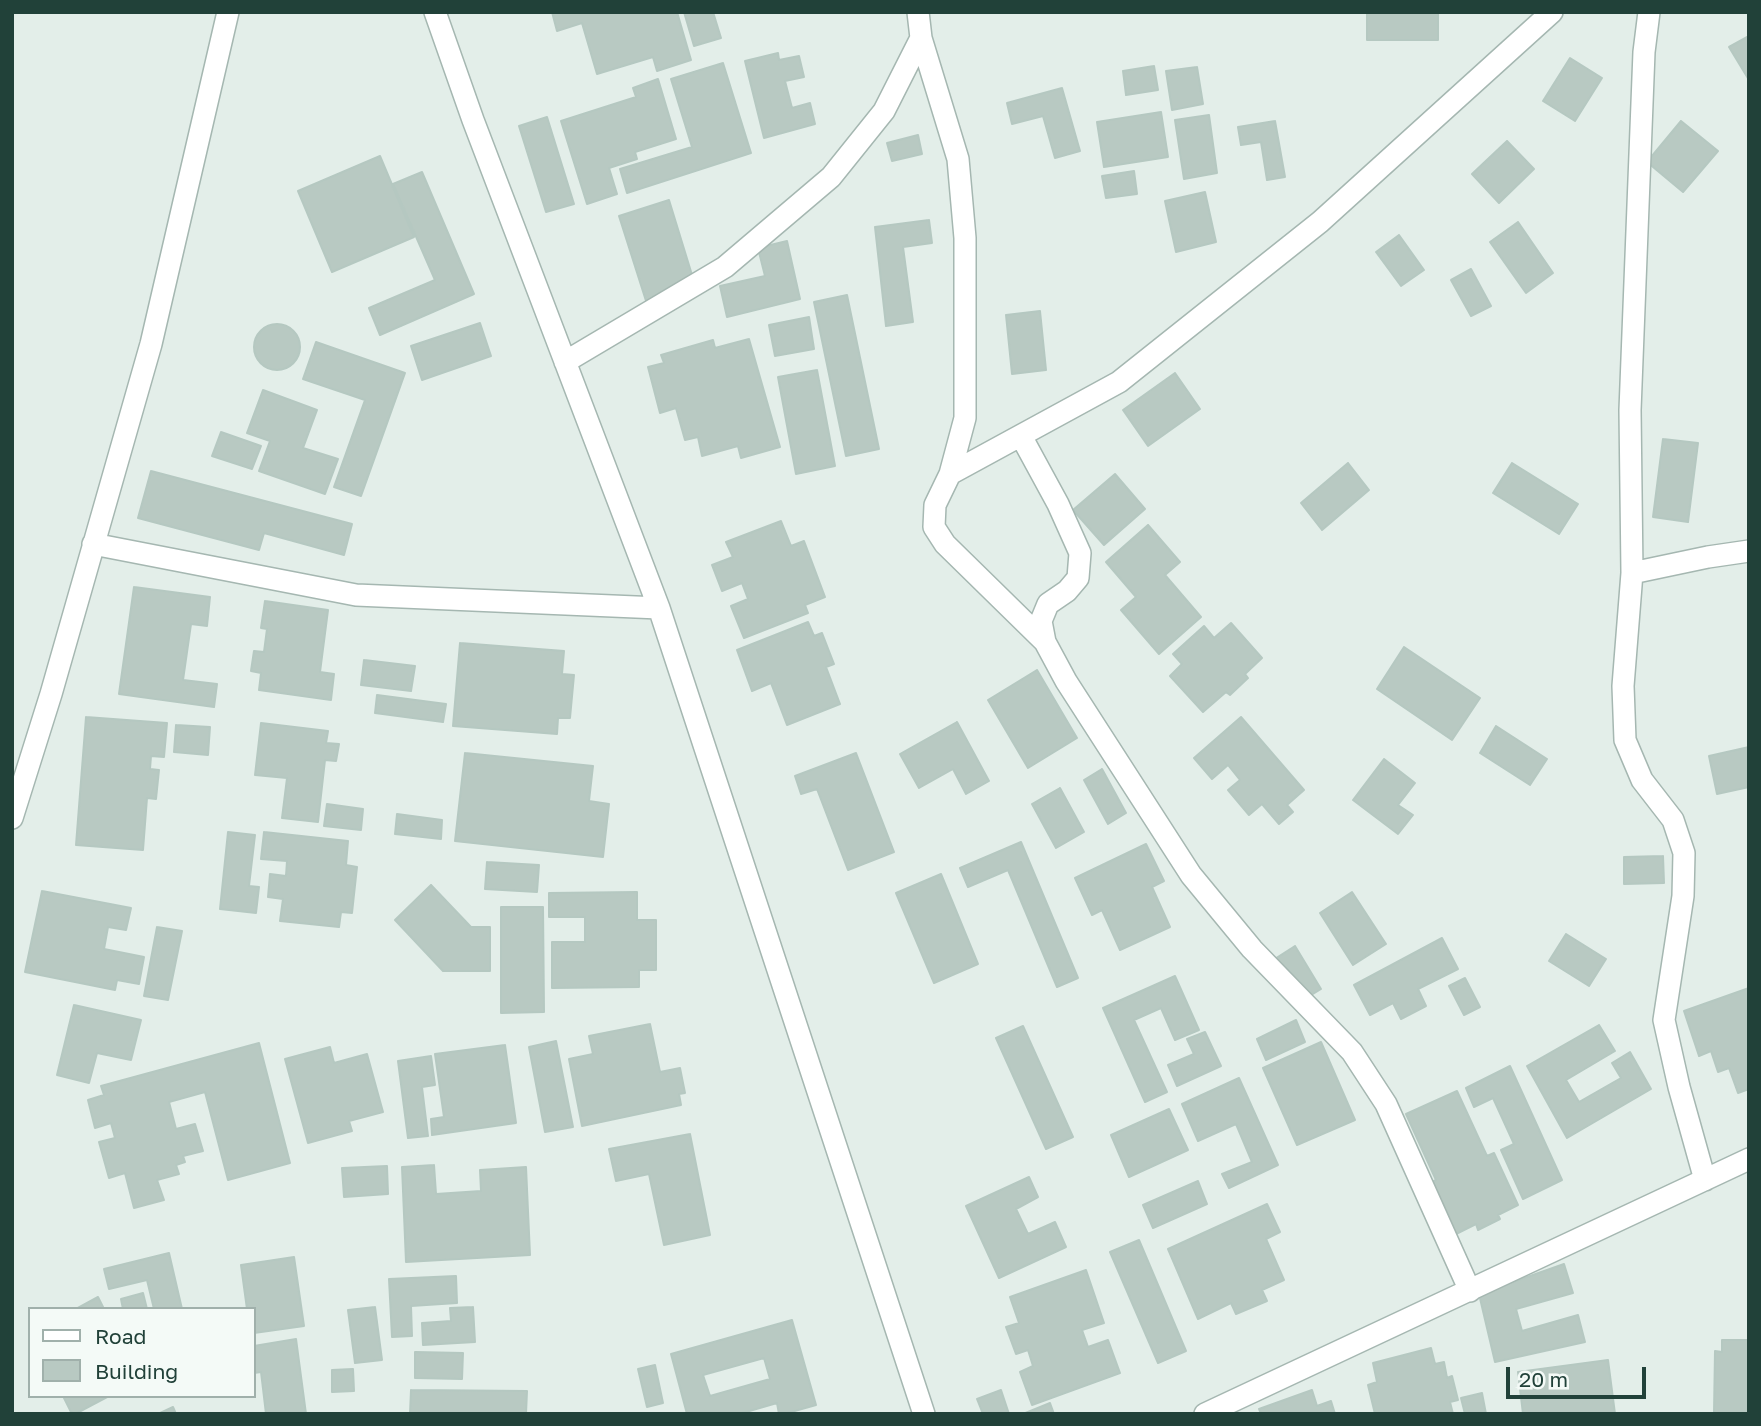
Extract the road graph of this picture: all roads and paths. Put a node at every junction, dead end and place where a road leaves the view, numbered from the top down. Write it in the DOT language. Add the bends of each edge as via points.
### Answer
graph roads {
  1 [pos="228,12"];
  2 [pos="435,12"];
  3 [pos="918,12"];
  4 [pos="1552,12"];
  5 [pos="1649,12"];
  6 [pos="921,37"];
  7 [pos="565,362"];
  8 [pos="1021,436"];
  9 [pos="950,474"];
  10 [pos="93,544"];
  11 [pos="1749,551"];
  12 [pos="1632,573"];
  13 [pos="659,608"];
  14 [pos="1045,642"];
  15 [pos="12,818"];
  16 [pos="1749,1159"];
  17 [pos="1705,1180"];
  18 [pos="1470,1291"];
  19 [pos="925,1414"];
  20 [pos="1205,1414"];
  1 -- 10 [label="street" via="151,344"];
  2 -- 7 [label="street"];
  3 -- 6 [label="street"];
  4 -- 8 [label="street" via="1320,222 1119,382"];
  5 -- 12 [label="street" via="1630,410"];
  6 -- 7 [label="street" via="884,111 831,177 725,267"];
  6 -- 9 [label="street" via="958,159 965,238 965,418"];
  7 -- 13 [label="street"];
  8 -- 9 [label="street"];
  8 -- 14 [label="street" via="1080,553 1078,578 1048,604 1041,621"];
  9 -- 14 [label="street" via="935,505 934,527 945,544"];
  10 -- 13 [label="street" via="356,595"];
  10 -- 15 [label="street"];
  11 -- 12 [label="street"];
  12 -- 17 [label="street" via="1623,686 1625,740 1642,780 1674,820 1684,853 1683,896 1664,1020"];
  13 -- 19 [label="street"];
  14 -- 18 [label="street" via="1191,875 1252,949 1352,1052 1386,1104"];
  16 -- 17 [label="street"];
  17 -- 18 [label="street"];
  18 -- 20 [label="street"];
}
